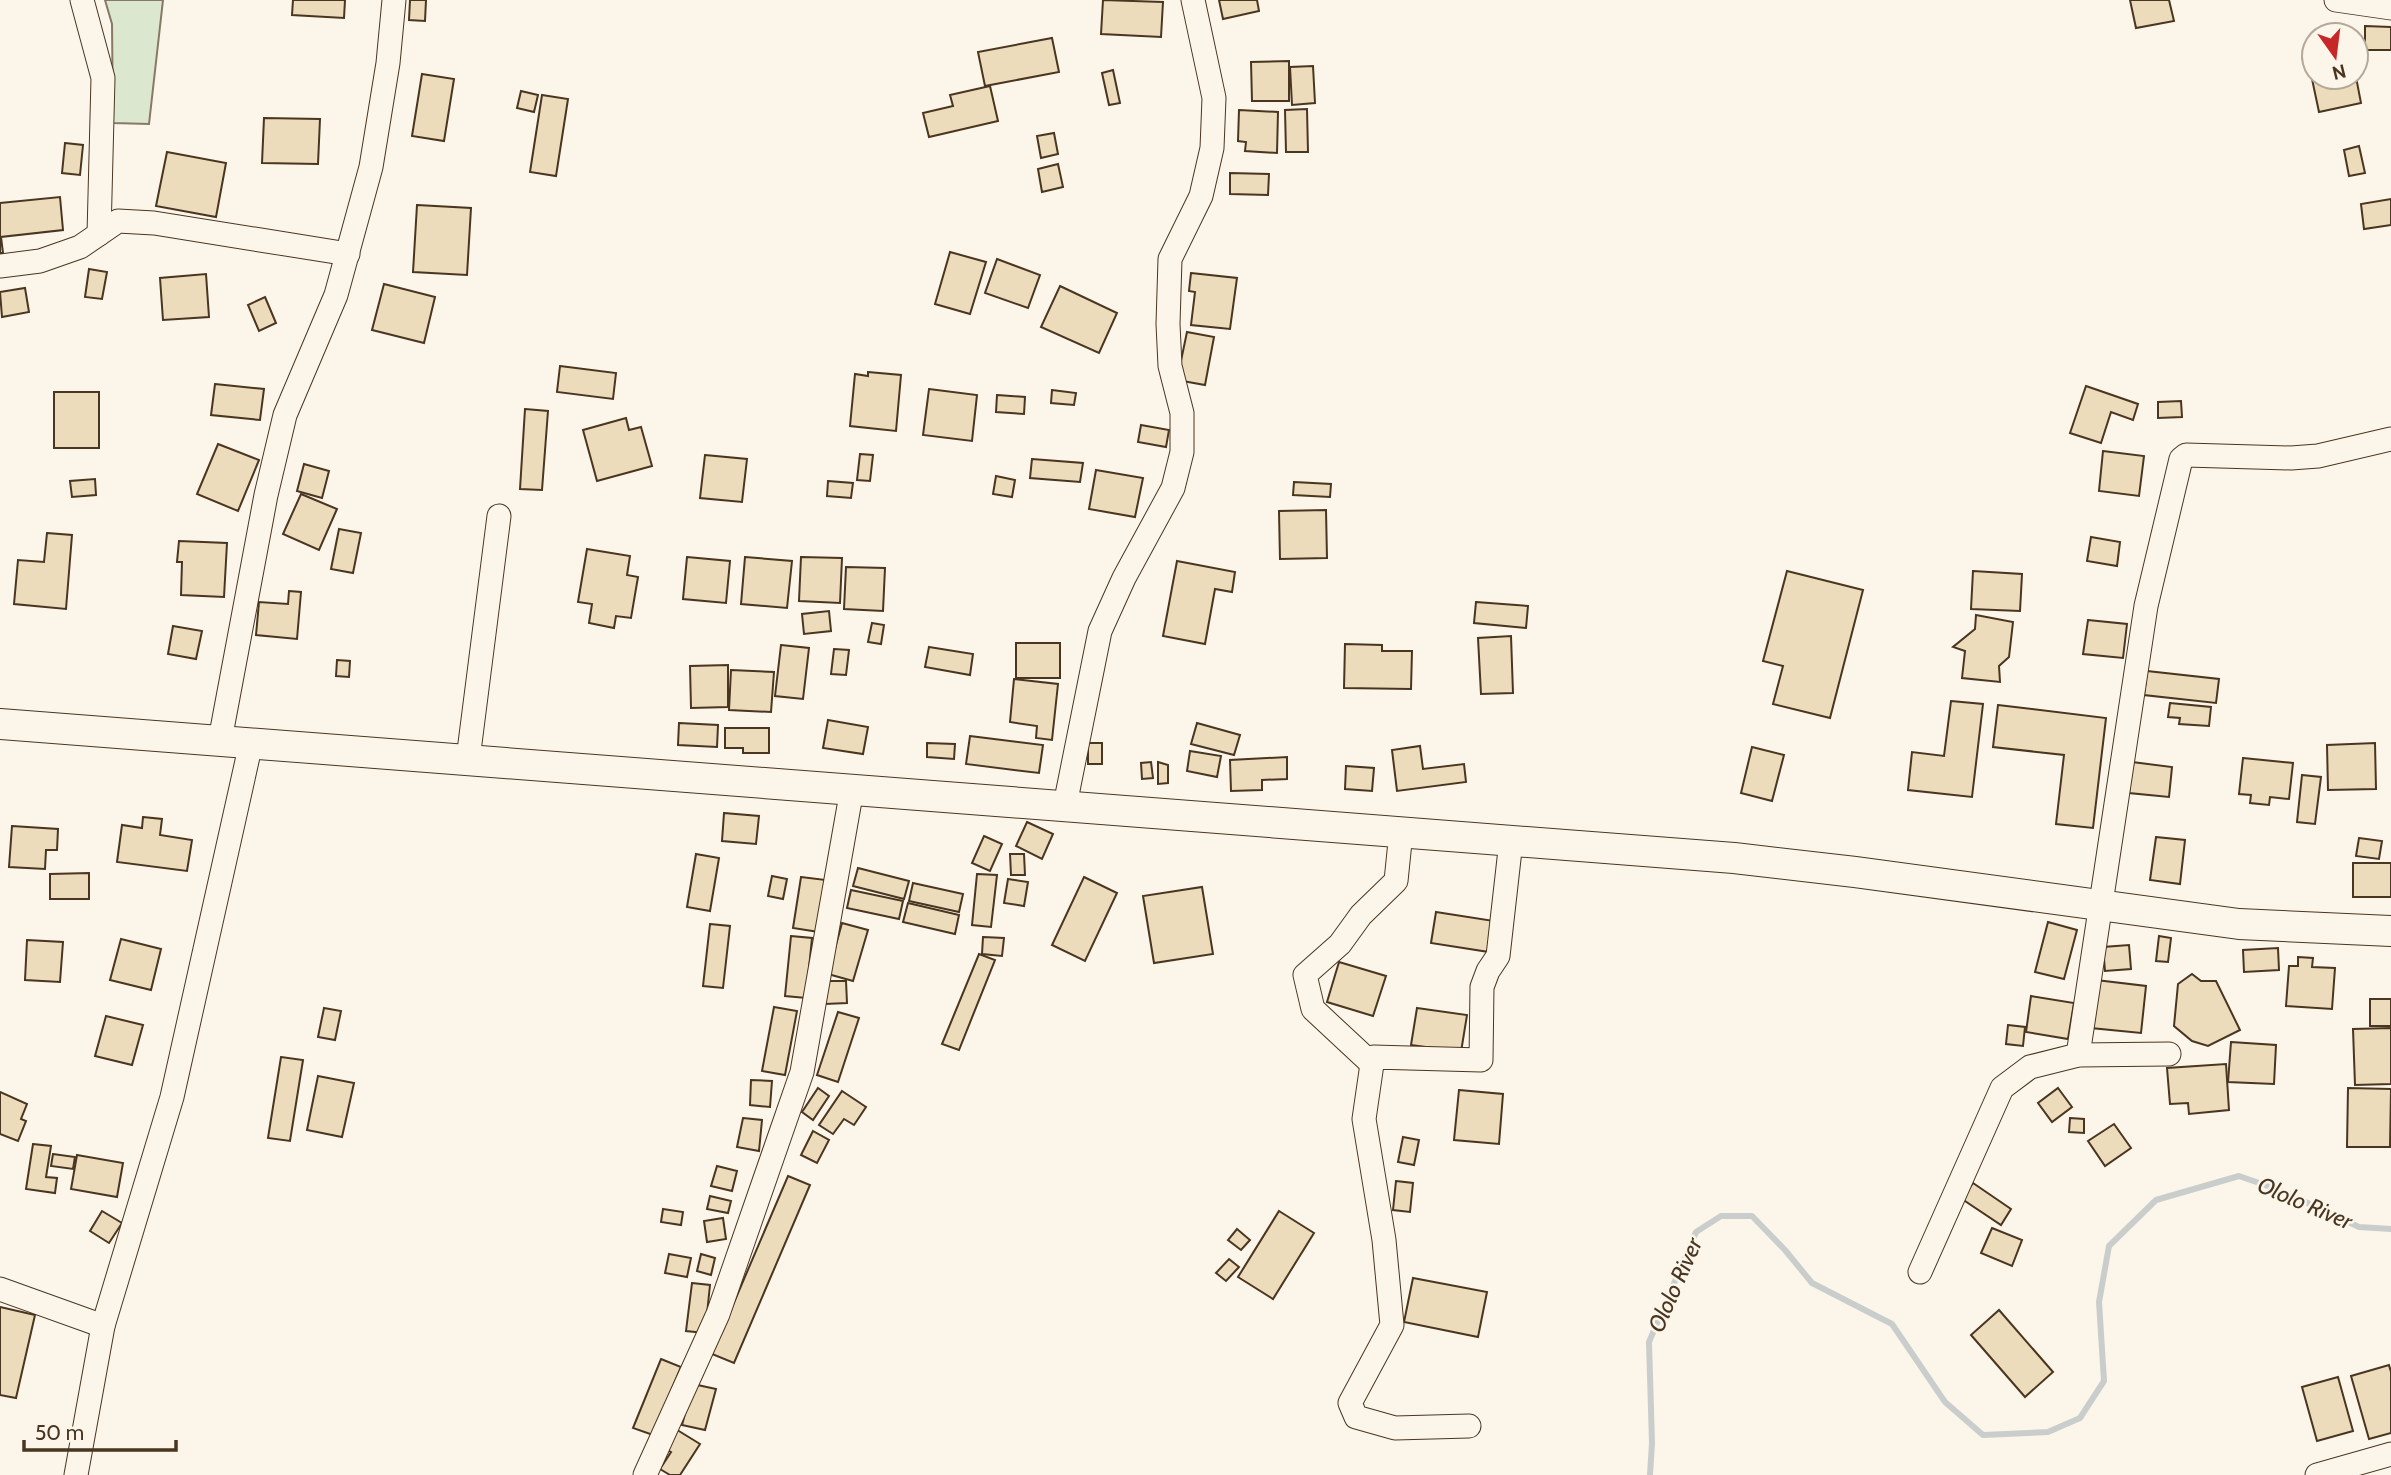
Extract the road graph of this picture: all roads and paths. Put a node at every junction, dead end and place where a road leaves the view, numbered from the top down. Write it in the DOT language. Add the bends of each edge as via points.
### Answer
graph roads {
  1 [pos="82,0"];
  2 [pos="394,0"];
  3 [pos="1193,0"];
  4 [pos="2336,0"];
  5 [pos="2391,8"];
  6 [pos="99,234"];
  7 [pos="348,254"];
  8 [pos="0,267"];
  9 [pos="2391,439"];
  10 [pos="499,516"];
  11 [pos="0,724"];
  12 [pos="220,740"];
  13 [pos="251,743"];
  14 [pos="468,759"];
  15 [pos="852,789"];
  16 [pos="1065,806"];
  17 [pos="1401,832"];
  18 [pos="1511,841"];
  19 [pos="2102,907"];
  20 [pos="2391,931"];
  21 [pos="2169,1054"];
  22 [pos="2078,1055"];
  23 [pos="1372,1064"];
  24 [pos="1920,1272"];
  25 [pos="0,1289"];
  26 [pos="103,1326"];
  27 [pos="1469,1426"];
  28 [pos="2391,1454"];
  29 [pos="76,1475"];
  30 [pos="645,1475"];
  31 [pos="2317,1475"];
  1 -- 6 [label="street" via="103,78"];
  2 -- 7 [label="street" via="371,167"];
  3 -- 16 [label="street" via="1214,98 1212,148 1201,196 1170,259 1170,366 1182,413 1182,452 1173,488 1100,631"];
  4 -- 5 [label="street"];
  6 -- 7 [label="street" via="118,221 154,223"];
  6 -- 8 [label="street" via="80,247 40,261"];
  7 -- 12 [label="street" via="336,295 285,415"];
  9 -- 19 [label="street" via="2318,456 2186,455 2181,459 2147,606"];
  10 -- 14 [label="street"];
  11 -- 12 [label="main road"];
  12 -- 13 [label="main road"];
  13 -- 14 [label="main road"];
  13 -- 26 [label="street" via="172,1097"];
  14 -- 15 [label="main road"];
  15 -- 16 [label="main road"];
  15 -- 30 [label="street" via="802,1072 718,1314"];
  16 -- 17 [label="main road"];
  17 -- 18 [label="main road"];
  17 -- 23 [label="street" via="1396,881 1361,915 1340,944 1304,975 1313,1009"];
  18 -- 19 [label="main road" via="1734,858"];
  18 -- 23 [label="street" via="1498,956 1482,987 1481,1060 1373,1057"];
  19 -- 20 [label="main road" via="2239,924"];
  19 -- 22 [label="street"];
  21 -- 22 [label="street"];
  22 -- 24 [label="street" via="2031,1067 2002,1088"];
  23 -- 27 [label="street" via="1364,1119 1384,1240 1392,1325 1350,1404 1356,1417 1395,1428"];
  25 -- 26 [label="street"];
  26 -- 29 [label="street"];
  28 -- 31 [label="street"];
}
